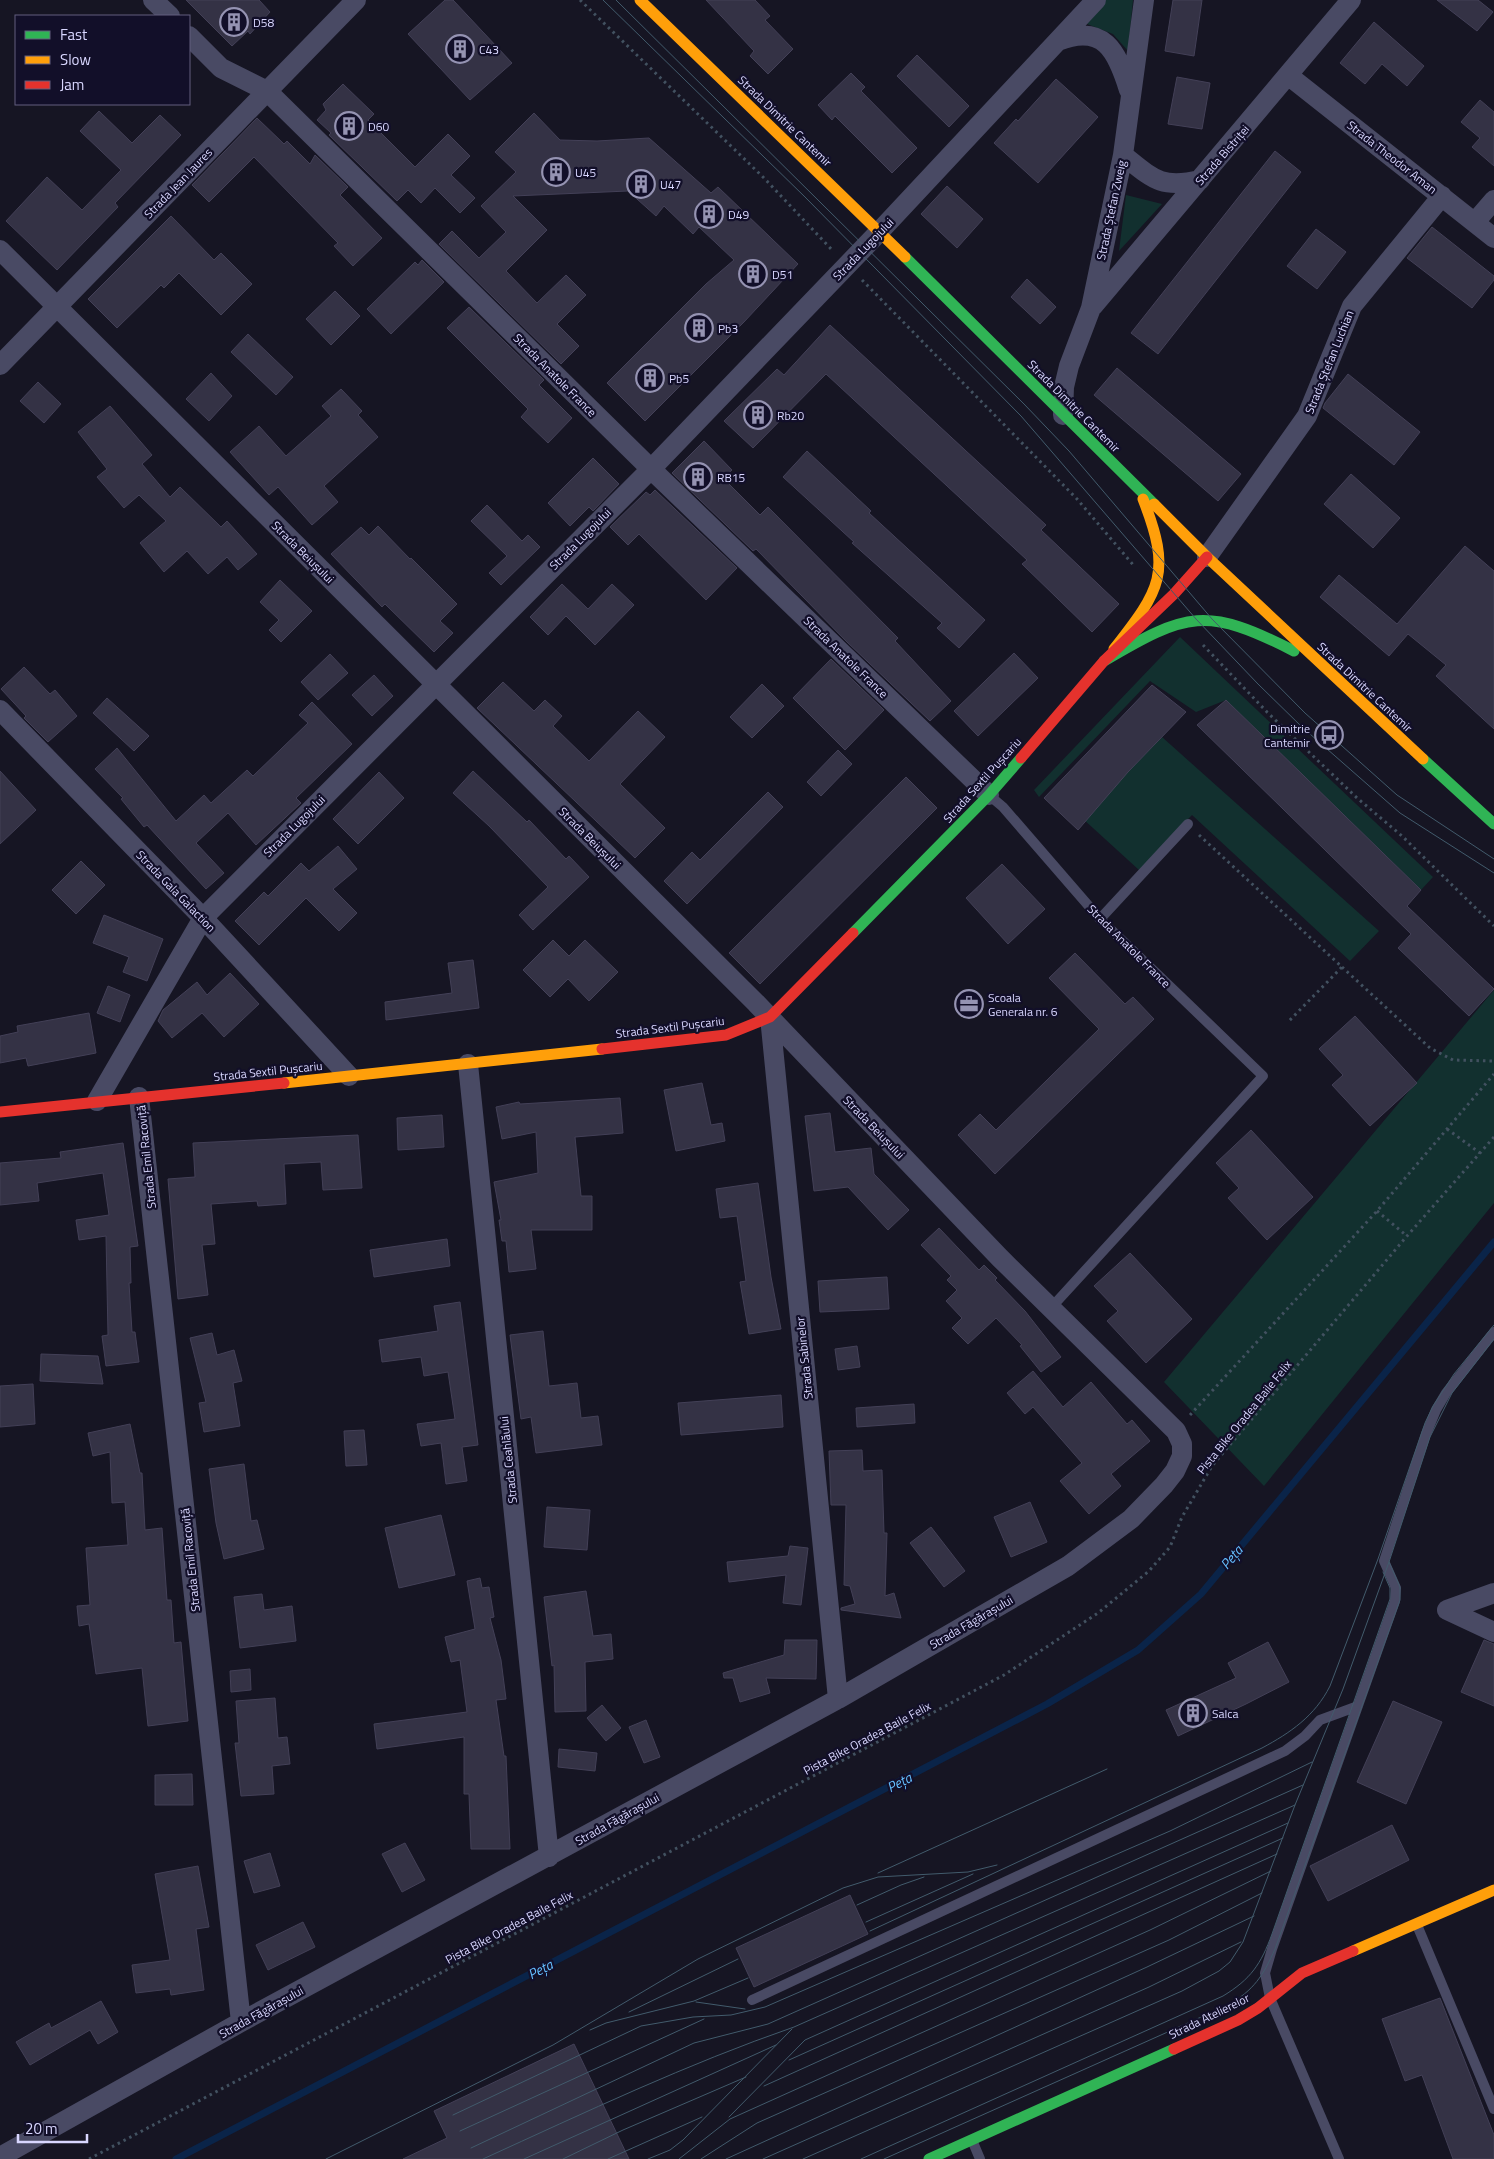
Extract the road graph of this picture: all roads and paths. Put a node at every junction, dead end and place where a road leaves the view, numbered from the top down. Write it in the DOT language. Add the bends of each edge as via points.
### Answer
graph roads {
  1 [pos="153,0"];
  2 [pos="356,0"];
  3 [pos="580,0"];
  4 [pos="640,0"];
  5 [pos="1096,0"];
  6 [pos="1144,0"];
  7 [pos="1351,0"];
  8 [pos="169,15"];
  9 [pos="190,37"];
  10 [pos="1058,41"];
  11 [pos="1289,76"];
  12 [pos="267,91"];
  13 [pos="1130,94"];
  14 [pos="1123,155"];
  15 [pos="1200,180"];
  16 [pos="1442,196"];
  17 [pos="1494,200"];
  18 [pos="1475,222"];
  19 [pos="879,232"];
  20 [pos="1494,238"];
  21 [pos="0,250"];
  22 [pos="847,265"];
  23 [pos="58,307"];
  24 [pos="1091,308"];
  25 [pos="0,365"];
  26 [pos="1064,415"];
  27 [pos="651,469"];
  28 [pos="1138,489"];
  29 [pos="1206,557"];
  30 [pos="1155,592"];
  31 [pos="1180,622"];
  32 [pos="1104,661"];
  33 [pos="1323,667"];
  34 [pos="435,684"];
  35 [pos="0,710"];
  36 [pos="989,795"];
  37 [pos="1188,824"];
  38 [pos="1494,824"];
  39 [pos="203,918"];
  40 [pos="1100,919"];
  41 [pos="1494,926"];
  42 [pos="1342,967"];
  43 [pos="770,1017"];
  44 [pos="1289,1021"];
  45 [pos="1494,1060"];
  46 [pos="468,1064"];
  47 [pos="1494,1074"];
  48 [pos="349,1076"];
  49 [pos="139,1097"];
  50 [pos="97,1102"];
  51 [pos="0,1112"];
  52 [pos="1447,1129"];
  53 [pos="1494,1137"];
  54 [pos="1480,1153"];
  55 [pos="1377,1211"];
  56 [pos="1407,1236"];
  57 [pos="1050,1309"];
  58 [pos="1494,1332"];
  59 [pos="1176,1431"];
  60 [pos="1494,1593"];
  61 [pos="1494,1632"];
  62 [pos="838,1699"];
  63 [pos="1358,1706"];
  64 [pos="549,1857"];
  65 [pos="1494,1890"];
  66 [pos="1416,1924"];
  67 [pos="1270,1998"];
  68 [pos="752,2000"];
  69 [pos="241,2022"];
  70 [pos="1494,2109"];
  71 [pos="971,2139"];
  72 [pos="0,2158"];
  73 [pos="89,2159"];
  74 [pos="929,2159"];
  75 [pos="980,2159"];
  76 [pos="1338,2159"];
  1 -- 8 [label="street"];
  2 -- 12 [label="street, Strada Jean Jaures"];
  3 -- 22 [label="path" via="764,178"];
  4 -- 19 [label="main road, Strada Dimitrie Cantemir"];
  5 -- 10 [label="street, Strada Lugojului"];
  6 -- 13 [label="street, Strada Ștefan Zweig"];
  7 -- 11 [label="street, Strada Bistriței"];
  9 -- 12 [label="street, Strada Anatole France" via="221,68"];
  10 -- 13 [label="street" via="1075,34 1089,35 1104,42 1124,72"];
  10 -- 19 [label="street, Strada Lugojului"];
  11 -- 15 [label="street, Strada Bistriței"];
  11 -- 16 [label="street, Strada Theodor Aman"];
  12 -- 23 [label="street, Strada Jean Jaures"];
  12 -- 27 [label="street, Strada Anatole France"];
  13 -- 14 [label="street, Strada Ștefan Zweig"];
  14 -- 15 [label="street" via="1165,183"];
  14 -- 24 [label="street, Strada Ștefan Zweig"];
  15 -- 24 [label="street, Strada Bistriței"];
  16 -- 18 [label="street, Strada Theodor Aman"];
  16 -- 29 [label="street, Strada Ștefan Luchian" via="1352,306 1308,416"];
  17 -- 18 [label="street"];
  18 -- 20 [label="street, Strada Theodor Aman"];
  19 -- 22 [label="street, Strada Lugojului"];
  19 -- 26 [label="main road, Strada Dimitrie Cantemir"];
  21 -- 23 [label="street, Strada Beiușului"];
  22 -- 27 [label="street, Strada Lugojului"];
  22 -- 30 [label="path" via="1077,499"];
  23 -- 25 [label="street, Strada Jean Jaures"];
  23 -- 34 [label="street, Strada Beiușului"];
  24 -- 26 [label="street, Strada Ștefan Zweig" via="1069,366 1064,387"];
  26 -- 28 [label="main road, Strada Dimitrie Cantemir"];
  27 -- 34 [label="street, Strada Lugojului"];
  27 -- 36 [label="street, Strada Anatole France"];
  28 -- 29 [label="main road, Strada Dimitrie Cantemir"];
  28 -- 30 [label="main road" via="1158,540 1160,577"];
  29 -- 32 [label="main road, Strada Sextil Pușcariu" via="1174,594"];
  29 -- 33 [label="main road, Strada Dimitrie Cantemir"];
  30 -- 32 [label="main road"];
  31 -- 32 [label="main road" via="1154,632"];
  31 -- 33 [label="main road" via="1212,619 1243,628"];
  31 -- 41 [label="path" via="1267,712"];
  32 -- 36 [label="main road, Strada Sextil Pușcariu"];
  33 -- 38 [label="main road, Strada Dimitrie Cantemir"];
  34 -- 39 [label="street, Strada Lugojului"];
  34 -- 43 [label="street, Strada Beiușului"];
  35 -- 39 [label="street, Strada Gala Galaction"];
  36 -- 40 [label="lane, Strada Anatole France"];
  36 -- 43 [label="main road, Strada Sextil Pușcariu"];
  37 -- 40 [label="lane"];
  37 -- 42 [label="path"];
  39 -- 48 [label="street, Strada Gala Galaction"];
  39 -- 50 [label="street, Strada Lugojului"];
  40 -- 57 [label="lane, Strada Anatole France" via="1263,1076"];
  42 -- 44 [label="path"];
  42 -- 45 [label="path" via="1430,1048 1453,1060"];
  43 -- 46 [label="main road, Strada Sextil Pușcariu" via="726,1035"];
  43 -- 57 [label="street, Strada Beiușului"];
  43 -- 62 [label="street, Strada Sabinelor"];
  46 -- 48 [label="main road, Strada Sextil Pușcariu"];
  46 -- 64 [label="street, Strada Ceahlăului"];
  47 -- 52 [label="path"];
  48 -- 49 [label="main road, Strada Sextil Pușcariu"];
  49 -- 50 [label="main road, Strada Sextil Pușcariu"];
  49 -- 69 [label="street, Strada Emil Racoviță"];
  50 -- 51 [label="main road, Strada Sextil Pușcariu"];
  52 -- 54 [label="path"];
  52 -- 55 [label="path"];
  53 -- 54 [label="path, Pista Bike Oradea Baile Felix"];
  54 -- 56 [label="path, Pista Bike Oradea Baile Felix"];
  55 -- 56 [label="path"];
  55 -- 59 [label="path"];
  56 -- 73 [label="path, Pista Bike Oradea Baile Felix" via="1212,1466 1182,1517 1170,1547 1149,1570 1098,1613 1004,1675"];
  57 -- 59 [label="street, Strada Beiușului"];
  58 -- 63 [label="lane" via="1446,1394 1426,1434 1384,1561 1396,1588 1395,1601"];
  59 -- 62 [label="street, Strada Făgărașului" via="1182,1444 1182,1456 1175,1471 1130,1519 1100,1543 1051,1576"];
  60 -- 61 [label="street" via="1448,1610"];
  62 -- 64 [label="street, Strada Făgărașului"];
  63 -- 67 [label="lane" via="1272,1949 1265,1973"];
  63 -- 68 [label="lane" via="1320,1720 1285,1751"];
  64 -- 69 [label="street, Strada Făgărașului"];
  65 -- 66 [label="main road, Strada Atelierelor"];
  66 -- 67 [label="main road, Strada Atelierelor" via="1302,1973"];
  66 -- 70 [label="lane"];
  67 -- 71 [label="main road, Strada Atelierelor" via="1238,2020"];
  67 -- 76 [label="lane"];
  69 -- 72 [label="street, Strada Făgărașului"];
  71 -- 74 [label="main road, Strada Atelierelor"];
  71 -- 75 [label="lane"];
}
